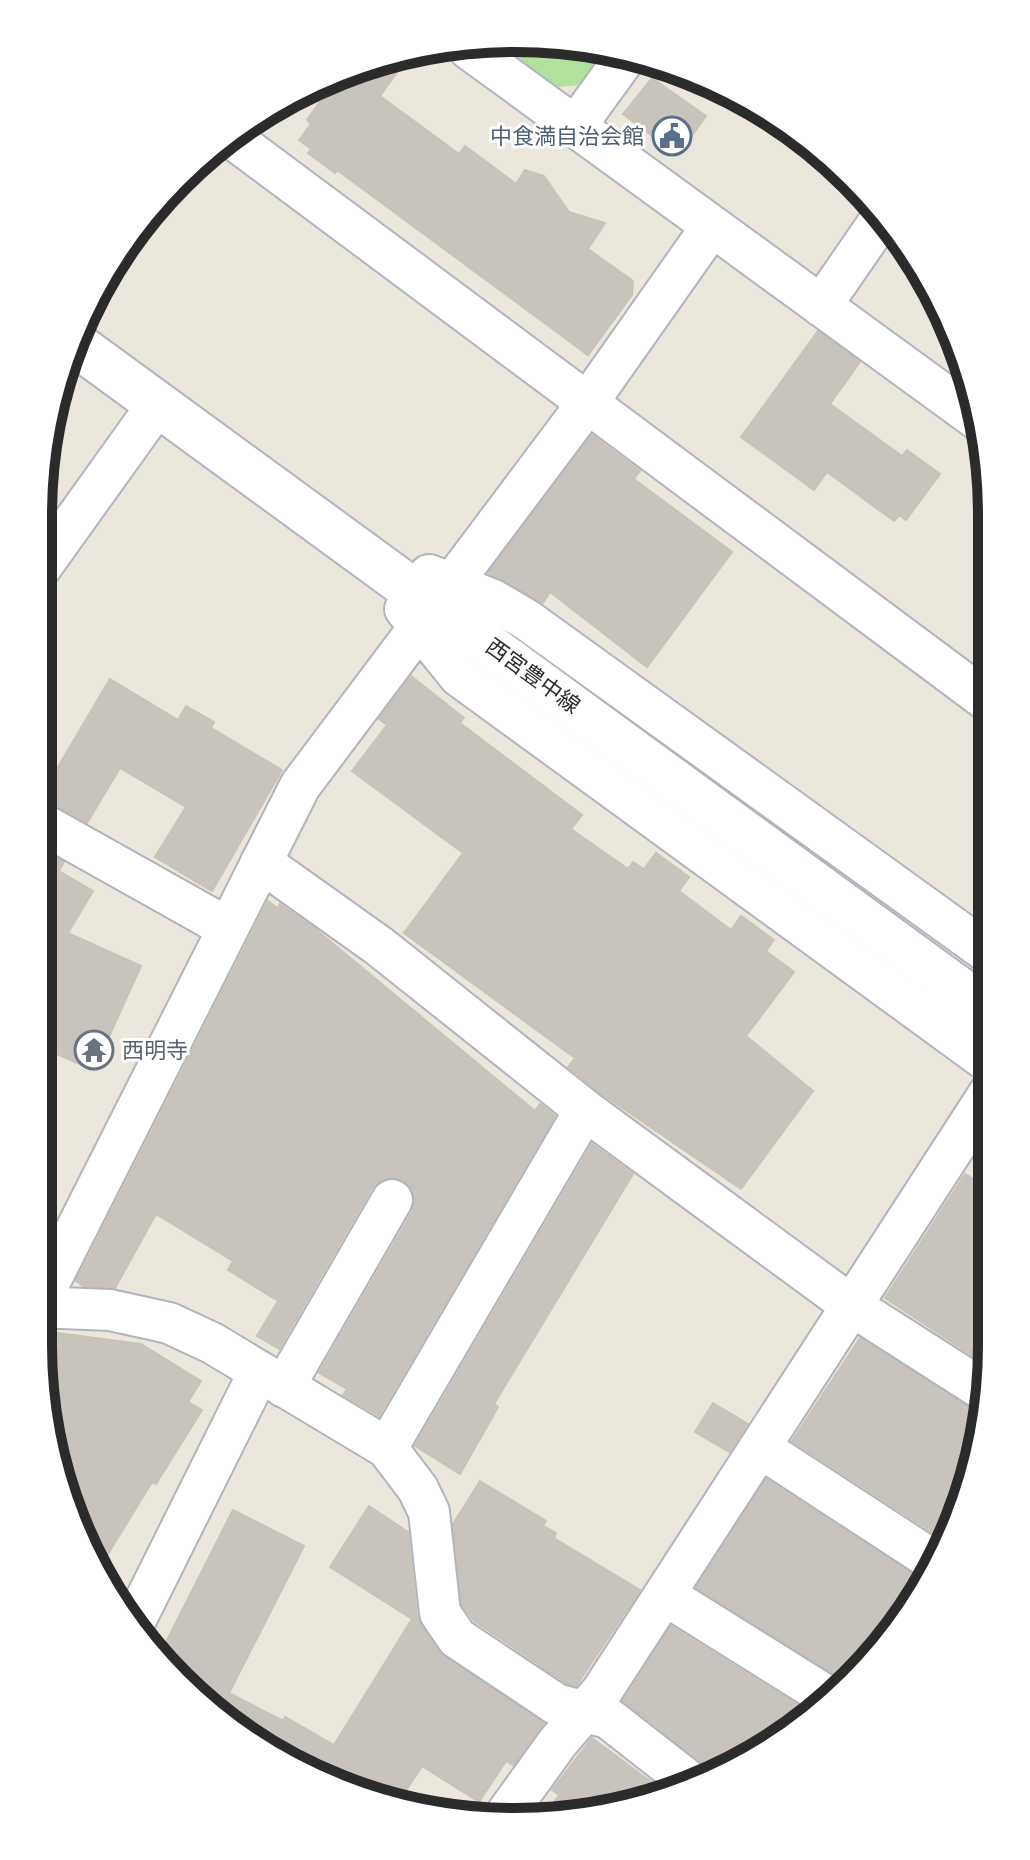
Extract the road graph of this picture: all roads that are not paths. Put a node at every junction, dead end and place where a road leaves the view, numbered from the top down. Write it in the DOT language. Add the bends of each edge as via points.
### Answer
graph roads {
  1 [pos="476,54"];
  2 [pos="620,65"];
  3 [pos="575,127"];
  4 [pos="239,143"];
  5 [pos="712,226"];
  6 [pos="876,226"];
  7 [pos="821,306"];
  8 [pos="83,349"];
  9 [pos="158,404"];
  10 [pos="586,405"];
  11 [pos="966,411"];
  12 [pos="52,552"];
  13 [pos="435,606"];
  14 [pos="978,694"];
  15 [pos="52,829"];
  16 [pos="261,862"];
  17 [pos="226,927"];
  18 [pos="978,945"];
  19 [pos="978,1004"];
  20 [pos="978,1054"];
  21 [pos="585,1110"];
  22 [pos="978,1111"];
  23 [pos="392,1200"];
  24 [pos="52,1278"];
  25 [pos="852,1306"];
  26 [pos="52,1307"];
  27 [pos="272,1380"];
  28 [pos="976,1385"];
  29 [pos="387,1448"];
  30 [pos="762,1449"];
  31 [pos="927,1556"];
  32 [pos="665,1595"];
  33 [pos="139,1615"];
  34 [pos="821,1692"];
  35 [pos="585,1711"];
  36 [pos="683,1776"];
  37 [pos="511,1808"];
  1 -- 3 [label="street"];
  2 -- 3 [label="street"];
  3 -- 5 [label="street"];
  4 -- 10 [label="street"];
  5 -- 7 [label="street"];
  5 -- 10 [label="street"];
  6 -- 7 [label="street"];
  7 -- 11 [label="street"];
  8 -- 9 [label="main road, 西宮豊中線"];
  9 -- 12 [label="street"];
  9 -- 13 [label="main road, 西宮豊中線"];
  10 -- 13 [label="street"];
  10 -- 14 [label="street"];
  13 -- 16 [label="street" via="300,786"];
  13 -- 18 [label="street" via="493,600 527,620"];
  13 -- 19 [label="main road, 西宮豊中線"];
  13 -- 20 [label="street" via="459,676"];
  15 -- 17 [label="street"];
  16 -- 17 [label="street"];
  16 -- 21 [label="street" via="379,946"];
  17 -- 24 [label="street"];
  21 -- 25 [label="street"];
  21 -- 29 [label="street"];
  22 -- 25 [label="street"];
  23 -- 27 [label="street"];
  25 -- 28 [label="street"];
  25 -- 30 [label="street"];
  26 -- 27 [label="street" via="110,1310 169,1323"];
  27 -- 29 [label="street"];
  27 -- 33 [label="street"];
  29 -- 35 [label="street" via="429,1512 440,1613 457,1638 556,1704"];
  30 -- 31 [label="street"];
  30 -- 32 [label="street"];
  32 -- 34 [label="street"];
  32 -- 35 [label="street"];
  35 -- 36 [label="street" via="608,1718"];
  35 -- 37 [label="street"];
}
